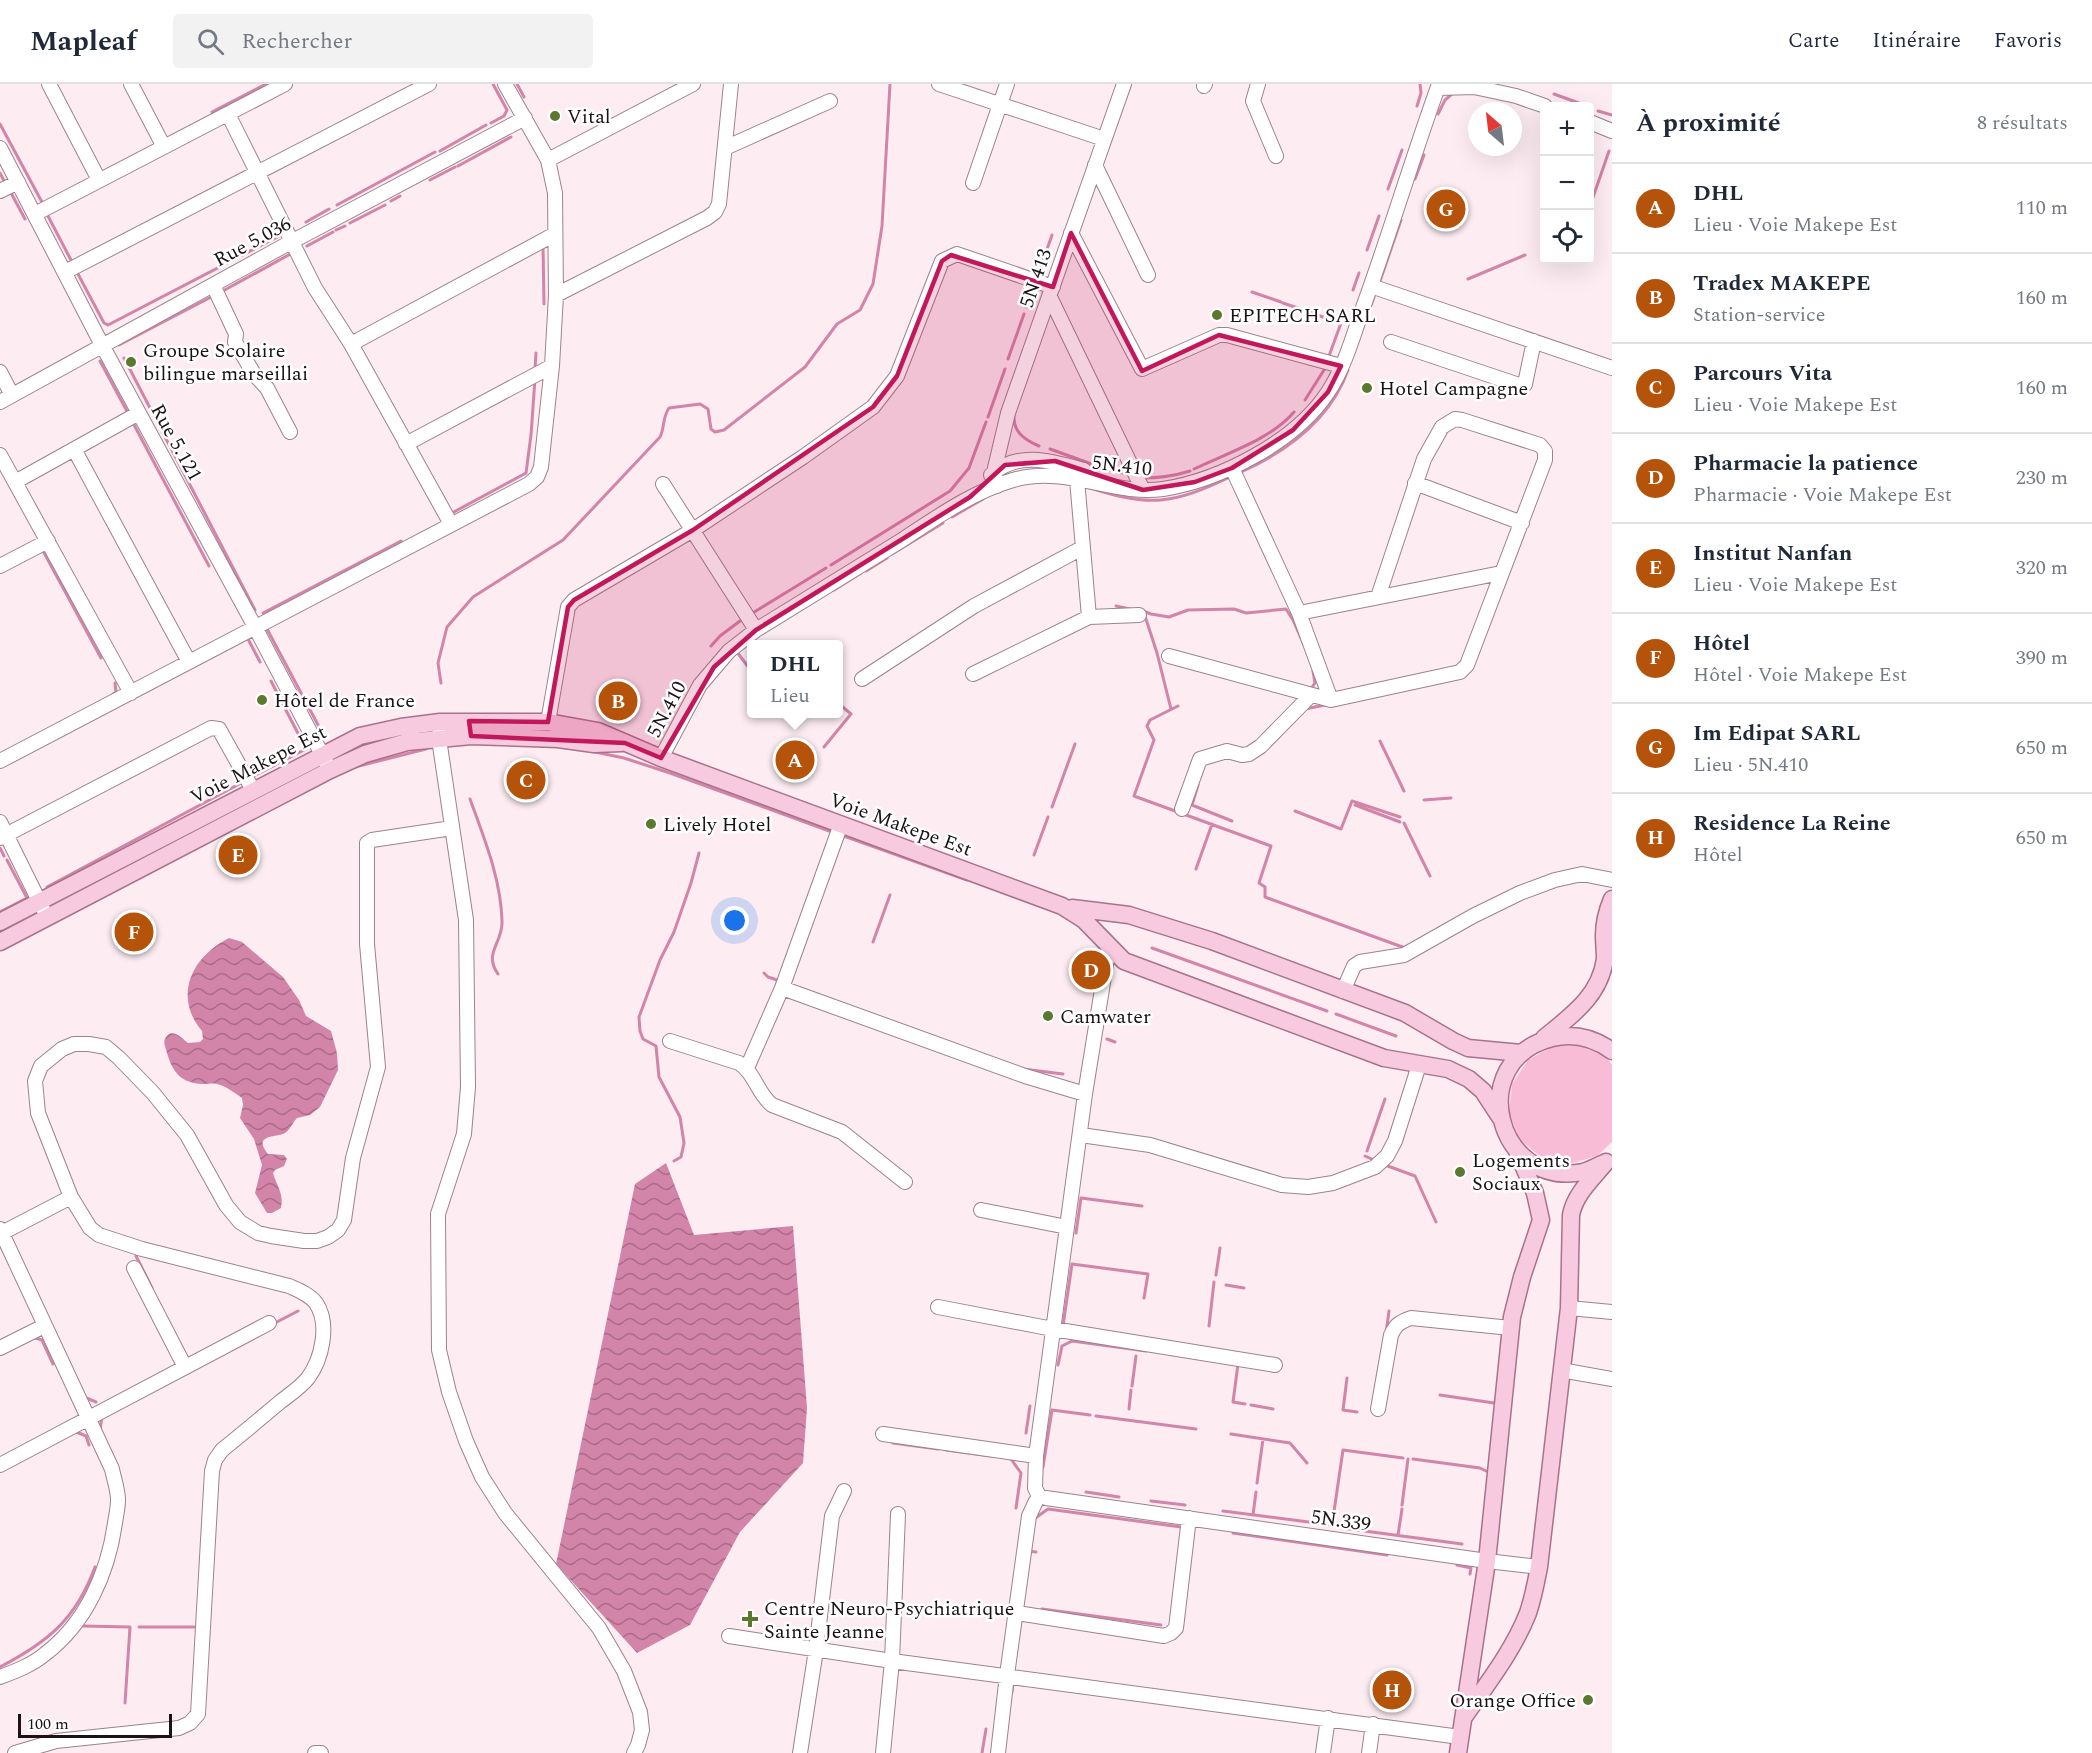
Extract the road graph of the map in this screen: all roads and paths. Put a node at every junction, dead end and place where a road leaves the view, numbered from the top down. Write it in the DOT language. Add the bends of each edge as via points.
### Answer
graph roads {
  1 [pos="49,84"];
  2 [pos="131,84"];
  3 [pos="285,84"];
  4 [pos="429,84"];
  5 [pos="506,84"];
  6 [pos="693,84"];
  7 [pos="731,84"];
  8 [pos="939,84"];
  9 [pos="1008,84"];
  10 [pos="1124,84"];
  11 [pos="1258,84"];
  12 [pos="1495,84"];
  13 [pos="1439,86"];
  14 [pos="1516,96"];
  15 [pos="830,101"];
  16 [pos="1000,104"];
  17 [pos="1540,104"];
  18 [pos="228,114"];
  19 [pos="525,118"];
  20 [pos="1594,123"];
  21 [pos="1612,130"];
  22 [pos="1104,140"];
  23 [pos="164,147"];
  24 [pos="0,148"];
  25 [pos="725,148"];
  26 [pos="1276,156"];
  27 [pos="548,160"];
  28 [pos="1095,165"];
  29 [pos="258,173"];
  30 [pos="99,180"];
  31 [pos="18,182"];
  32 [pos="973,183"];
  33 [pos="0,191"];
  34 [pos="35,214"];
  35 [pos="1071,233"];
  36 [pos="555,234"];
  37 [pos="291,242"];
  38 [pos="65,272"];
  39 [pos="1148,274"];
  40 [pos="213,285"];
  41 [pos="1371,286"];
  42 [pos="1051,292"];
  43 [pos="556,295"];
  44 [pos="1534,341"];
  45 [pos="1391,342"];
  46 [pos="351,344"];
  47 [pos="102,345"];
  48 [pos="552,366"];
  49 [pos="1341,366"];
  50 [pos="1612,368"];
  51 [pos="0,372"];
  52 [pos="6,398"];
  53 [pos="139,413"];
  54 [pos="290,432"];
  55 [pos="406,444"];
  56 [pos="74,449"];
  57 [pos="0,455"];
  58 [pos="1232,468"];
  59 [pos="1077,473"];
  60 [pos="9,479"];
  61 [pos="995,479"];
  62 [pos="1415,483"];
  63 [pos="663,484"];
  64 [pos="1138,489"];
  65 [pos="1522,523"];
  66 [pos="451,524"];
  67 [pos="693,530"];
  68 [pos="48,541"];
  69 [pos="1082,548"];
  70 [pos="0,566"];
  71 [pos="1501,573"];
  72 [pos="1378,597"];
  73 [pos="1299,613"];
  74 [pos="1139,615"];
  75 [pos="1089,617"];
  76 [pos="255,627"];
  77 [pos="756,630"];
  78 [pos="1169,656"];
  79 [pos="189,662"];
  80 [pos="974,674"];
  81 [pos="862,679"];
  82 [pos="131,693"];
  83 [pos="1311,695"];
  84 [pos="1331,700"];
  85 [pos="548,722"];
  86 [pos="470,728"];
  87 [pos="439,731"];
  88 [pos="625,743"];
  89 [pos="322,754"];
  90 [pos="661,758"];
  91 [pos="0,761"];
  92 [pos="330,770"];
  93 [pos="253,790"];
  94 [pos="1182,809"];
  95 [pos="0,822"];
  96 [pos="841,824"];
  97 [pos="452,828"];
  98 [pos="3,837"];
  99 [pos="1612,880"];
  100 [pos="1612,899"];
  101 [pos="1062,906"];
  102 [pos="43,909"];
  103 [pos="0,922"];
  104 [pos="0,942"];
  105 [pos="1109,946"];
  106 [pos="782,988"];
  107 [pos="1343,991"];
  108 [pos="670,1041"];
  109 [pos="1540,1041"];
  110 [pos="1612,1051"];
  111 [pos="1521,1053"];
  112 [pos="1419,1065"];
  113 [pos="747,1068"];
  114 [pos="1085,1094"];
  115 [pos="1500,1117"];
  116 [pos="1080,1135"];
  117 [pos="1517,1151"];
  118 [pos="1609,1160"];
  119 [pos="905,1182"];
  120 [pos="71,1197"];
  121 [pos="981,1210"];
  122 [pos="1068,1227"];
  123 [pos="0,1232"];
  124 [pos="134,1268"];
  125 [pos="938,1307"];
  126 [pos="1569,1308"];
  127 [pos="1612,1312"];
  128 [pos="269,1323"];
  129 [pos="44,1326"];
  130 [pos="1511,1328"];
  131 [pos="1053,1329"];
  132 [pos="0,1348"];
  133 [pos="1275,1365"];
  134 [pos="185,1367"];
  135 [pos="1561,1370"];
  136 [pos="1612,1379"];
  137 [pos="1378,1409"];
  138 [pos="89,1417"];
  139 [pos="883,1434"];
  140 [pos="1036,1456"];
  141 [pos="0,1465"];
  142 [pos="844,1491"];
  143 [pos="1040,1498"];
  144 [pos="898,1514"];
  145 [pos="1189,1518"];
  146 [pos="1487,1562"];
  147 [pos="1539,1567"];
  148 [pos="1017,1612"];
  149 [pos="729,1636"];
  150 [pos="816,1650"];
  151 [pos="892,1661"];
  152 [pos="1007,1676"];
  153 [pos="0,1677"];
  154 [pos="1328,1719"];
  155 [pos="1373,1725"];
  156 [pos="1460,1737"];
  157 [pos="15,1753"];
  158 [pos="315,1753"];
  159 [pos="321,1753"];
  160 [pos="634,1753"];
  161 [pos="800,1753"];
  162 [pos="883,1753"];
  163 [pos="998,1753"];
  164 [pos="1323,1753"];
  165 [pos="1369,1753"];
  1 -- 30 [label="street"];
  2 -- 23 [label="street"];
  3 -- 18 [label="street"];
  4 -- 29 [label="street"];
  5 -- 19 [label="street"];
  6 -- 27 [label="street"];
  7 -- 25 [label="street"];
  8 -- 16 [label="street"];
  9 -- 16 [label="street"];
  10 -- 22 [label="street, 5N 413"];
  11 -- 26 [label="street" via="1253,101"];
  12 -- 14 [label="street"];
  13 -- 14 [label="street" via="1474,87"];
  13 -- 41 [label="street, 5N.410"];
  14 -- 17 [label="street"];
  15 -- 25 [label="street"];
  16 -- 22 [label="street"];
  16 -- 32 [label="street"];
  18 -- 23 [label="street"];
  18 -- 29 [label="street"];
  19 -- 27 [label="street"];
  19 -- 37 [label="street, Rue 5.036"];
  20 -- 21 [label="street"];
  22 -- 28 [label="street, 5N 413"];
  23 -- 30 [label="street"];
  24 -- 31 [label="street, Rue 5.121"];
  25 -- 43 [label="street" via="715,212"];
  27 -- 36 [label="street" via="555,192"];
  28 -- 35 [label="street, 5N 413"];
  28 -- 39 [label="street"];
  29 -- 37 [label="street"];
  29 -- 38 [label="street"];
  30 -- 34 [label="street"];
  31 -- 33 [label="street"];
  31 -- 34 [label="street, Rue 5.121"];
  34 -- 38 [label="street, Rue 5.121"];
  35 -- 42 [label="street, 5N 413"];
  35 -- 49 [label="street" via="1142,369 1219,335"];
  36 -- 43 [label="street"];
  36 -- 46 [label="street"];
  37 -- 40 [label="street, Rue 5.036"];
  37 -- 46 [label="street"];
  38 -- 47 [label="street, Rue 5.121"];
  40 -- 47 [label="street, Rue 5.036"];
  40 -- 54 [label="street" via="236,334 235,342 267,388"];
  41 -- 44 [label="street"];
  41 -- 49 [label="street, 5N.410"];
  42 -- 61 [label="street, 5N 413" via="1008,413"];
  42 -- 64 [label="street"];
  42 -- 67 [label="street" via="957,254 946,258 897,376 873,408"];
  43 -- 48 [label="street"];
  44 -- 45 [label="street" via="1525,384 1519,385"];
  44 -- 50 [label="street"];
  46 -- 55 [label="street"];
  47 -- 52 [label="street, Rue 5.036"];
  47 -- 53 [label="street, Rue 5.121"];
  48 -- 55 [label="street"];
  48 -- 66 [label="street" via="542,467 537,477"];
  49 -- 58 [label="street, 5N.410" via="1312,413 1293,430"];
  51 -- 52 [label="street"];
  53 -- 56 [label="street"];
  53 -- 76 [label="street, Rue 5.121"];
  55 -- 66 [label="street"];
  56 -- 60 [label="street"];
  56 -- 79 [label="street"];
  57 -- 60 [label="street"];
  58 -- 64 [label="street, 5N.410" via="1195,482 1163,489"];
  58 -- 73 [label="street"];
  59 -- 61 [label="street, 5N.410"];
  59 -- 64 [label="street, 5N.410"];
  59 -- 69 [label="street"];
  60 -- 68 [label="street"];
  61 -- 77 [label="street, 5N.410"];
  62 -- 65 [label="street"];
  62 -- 65 [label="street" via="1442,427 1455,419 1540,445 1545,460"];
  62 -- 72 [label="street"];
  63 -- 67 [label="street"];
  65 -- 71 [label="street"];
  66 -- 76 [label="street"];
  67 -- 77 [label="street"];
  67 -- 85 [label="street" via="568,607"];
  68 -- 70 [label="street"];
  68 -- 82 [label="street"];
  69 -- 75 [label="street"];
  69 -- 81 [label="street" via="974,606"];
  71 -- 72 [label="street"];
  71 -- 84 [label="street" via="1467,665 1460,672"];
  72 -- 73 [label="street"];
  73 -- 84 [label="street"];
  74 -- 75 [label="street"];
  75 -- 80 [label="street"];
  76 -- 79 [label="street"];
  76 -- 89 [label="street, Rue 5.121"];
  77 -- 90 [label="street, 5N.410" via="729,651 700,685"];
  78 -- 83 [label="street"];
  79 -- 82 [label="street"];
  82 -- 91 [label="street"];
  83 -- 84 [label="street"];
  83 -- 94 [label="street" via="1249,754 1227,751 1200,759"];
  85 -- 86 [label="main road, Voie Makepe Est"];
  85 -- 88 [label="main road, Voie Makepe Est" via="598,731"];
  86 -- 87 [label="main road, Voie Makepe Est"];
  86 -- 88 [label="main road, Voie Makepe Est" via="594,744"];
  87 -- 89 [label="main road, Voie Makepe Est" via="402,727 360,736"];
  87 -- 92 [label="main road, Voie Makepe Est" via="365,754"];
  87 -- 97 [label="street"];
  88 -- 90 [label="main road, Voie Makepe Est"];
  89 -- 92 [label="street, Rue 5.121"];
  89 -- 93 [label="main road, Voie Makepe Est"];
  90 -- 96 [label="main road, Voie Makepe Est"];
  92 -- 102 [label="main road, Voie Makepe Est"];
  93 -- 98 [label="street" via="215,727"];
  93 -- 102 [label="main road, Voie Makepe Est"];
  95 -- 98 [label="street"];
  96 -- 101 [label="main road, Voie Makepe Est"];
  96 -- 106 [label="street"];
  97 -- 120 [label="street" via="367,843 368,944 378,1067 353,1158 344,1220 338,1230 317,1241 304,1241 258,1233 240,1222 226,1205 187,1135 153,1093 106,1047 89,1044 74,1044 51,1056 35,1081 38,1113"];
  97 -- 160 [label="street" via="465,920 468,1087 464,1134 438,1214 439,1350 449,1392 482,1477 505,1513 598,1628 624,1671 640,1712 642,1730"];
  98 -- 102 [label="street"];
  99 -- 107 [label="street" via="1582,874 1539,885 1404,955 1360,962 1354,966"];
  100 -- 109 [label="main road" via="1598,983 1581,1008"];
  101 -- 105 [label="main road" via="1084,920"];
  101 -- 107 [label="main road" via="1129,915 1212,941"];
  102 -- 103 [label="main road, Voie Makepe Est"];
  102 -- 104 [label="main road, Voie Makepe Est"];
  105 -- 112 [label="main road" via="1124,961 1233,1003 1384,1058"];
  105 -- 114 [label="street"];
  106 -- 113 [label="street"];
  106 -- 114 [label="street"];
  107 -- 111 [label="main road" via="1405,1013 1468,1048"];
  108 -- 113 [label="street"];
  109 -- 110 [label="main road" via="1563,1035 1583,1036"];
  109 -- 111 [label="main road"];
  111 -- 115 [label="main road" via="1502,1083"];
  112 -- 115 [label="main road" via="1448,1069 1469,1079 1483,1091"];
  112 -- 116 [label="street" via="1387,1156 1375,1167 1334,1183 1282,1185 1150,1145"];
  113 -- 119 [label="street" via="765,1100 842,1132"];
  114 -- 116 [label="street"];
  115 -- 117 [label="main road"];
  116 -- 122 [label="street"];
  117 -- 118 [label="main road" via="1536,1166 1559,1173 1584,1172"];
  117 -- 130 [label="main road" via="1535,1193 1541,1220 1522,1277"];
  118 -- 126 [label="main road" via="1573,1205"];
  120 -- 123 [label="street"];
  120 -- 157 [label="street" via="90,1228 99,1235 305,1293 321,1312 322,1344 307,1379 215,1460 198,1714 190,1724 179,1728 56,1741"];
  121 -- 122 [label="street"];
  122 -- 131 [label="street"];
  123 -- 129 [label="street"];
  124 -- 134 [label="street"];
  125 -- 131 [label="street"];
  126 -- 127 [label="street"];
  126 -- 135 [label="main road"];
  128 -- 134 [label="street"];
  129 -- 132 [label="street"];
  129 -- 138 [label="street"];
  130 -- 137 [label="street" via="1411,1318 1401,1321 1391,1335"];
  130 -- 146 [label="main road"];
  131 -- 133 [label="street"];
  131 -- 140 [label="street"];
  134 -- 138 [label="street"];
  135 -- 136 [label="street"];
  135 -- 147 [label="main road"];
  138 -- 141 [label="street"];
  138 -- 153 [label="street" via="112,1469 118,1501 110,1553 85,1610 63,1639 45,1655"];
  139 -- 140 [label="street"];
  140 -- 143 [label="street" via="1035,1488"];
  142 -- 150 [label="street" via="832,1516"];
  143 -- 145 [label="street, 5N.339"];
  143 -- 148 [label="street" via="1029,1516"];
  144 -- 151 [label="street"];
  145 -- 146 [label="street, 5N.339"];
  145 -- 148 [label="street" via="1176,1628 1171,1634"];
  146 -- 147 [label="street, 5N.339"];
  146 -- 156 [label="main road"];
  147 -- 156 [label="main road" via="1520,1631"];
  148 -- 152 [label="street"];
  149 -- 150 [label="street"];
  150 -- 151 [label="street"];
  150 -- 161 [label="street"];
  151 -- 152 [label="street"];
  151 -- 162 [label="street"];
  152 -- 154 [label="street"];
  152 -- 163 [label="street"];
  154 -- 155 [label="street"];
  154 -- 164 [label="street"];
  155 -- 156 [label="street"];
  155 -- 165 [label="street"];
  158 -- 159 [label="street"];
}
